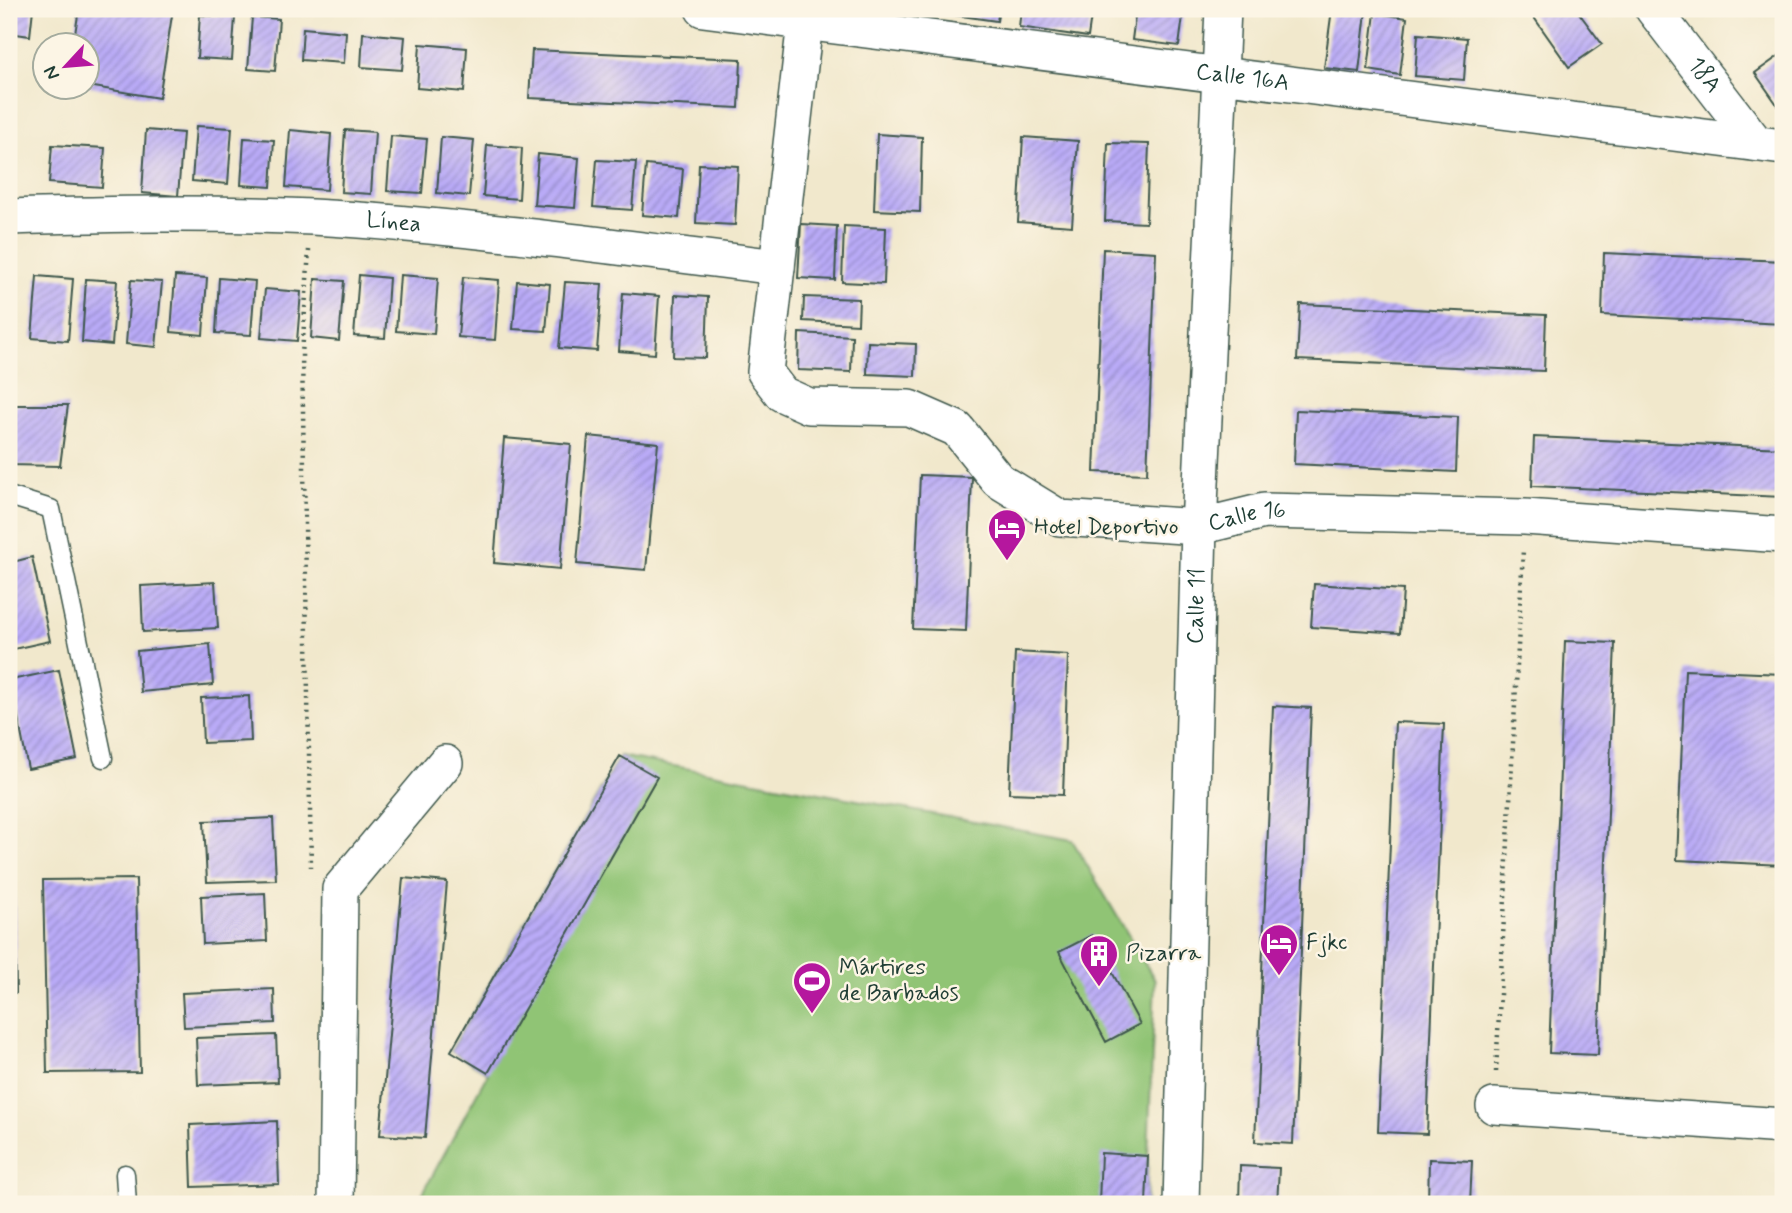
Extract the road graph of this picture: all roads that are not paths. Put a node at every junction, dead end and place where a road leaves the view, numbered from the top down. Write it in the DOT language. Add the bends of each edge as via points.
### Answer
graph roads {
  1 [pos="703,9"];
  2 [pos="1223,9"];
  3 [pos="1653,9"];
  4 [pos="806,22"];
  5 [pos="921,23"];
  6 [pos="1221,75"];
  7 [pos="1770,145"];
  8 [pos="9,217"];
  9 [pos="777,267"];
  10 [pos="9,496"];
  11 [pos="1199,527"];
  12 [pos="1783,535"];
  13 [pos="103,758"];
  14 [pos="444,763"];
  15 [pos="1494,1106"];
  16 [pos="1783,1126"];
  17 [pos="125,1174"];
  18 [pos="127,1204"];
  19 [pos="336,1204"];
  20 [pos="1181,1204"];
  1 -- 4 [label="street, Calle 16A"];
  2 -- 6 [label="street, Calle 11"];
  3 -- 7 [label="street, 18A"];
  4 -- 5 [label="street, Calle 16A"];
  4 -- 9 [label="street"];
  5 -- 6 [label="street, Calle 16A"];
  6 -- 7 [label="street, Calle 16A"];
  6 -- 11 [label="street, Calle 11"];
  8 -- 9 [label="street, Línea" via="137,213 311,218 500,232"];
  9 -- 11 [label="street, Calle 16" via="765,372 782,394 809,406 909,408 957,429 999,480 1060,518"];
  10 -- 13 [label="lane" via="51,509"];
  11 -- 12 [label="street, Calle 16" via="1264,511 1525,517"];
  11 -- 20 [label="street, Calle 11"];
  14 -- 19 [label="street" via="340,889"];
  15 -- 16 [label="street"];
  17 -- 18 [label="lane"];
}
